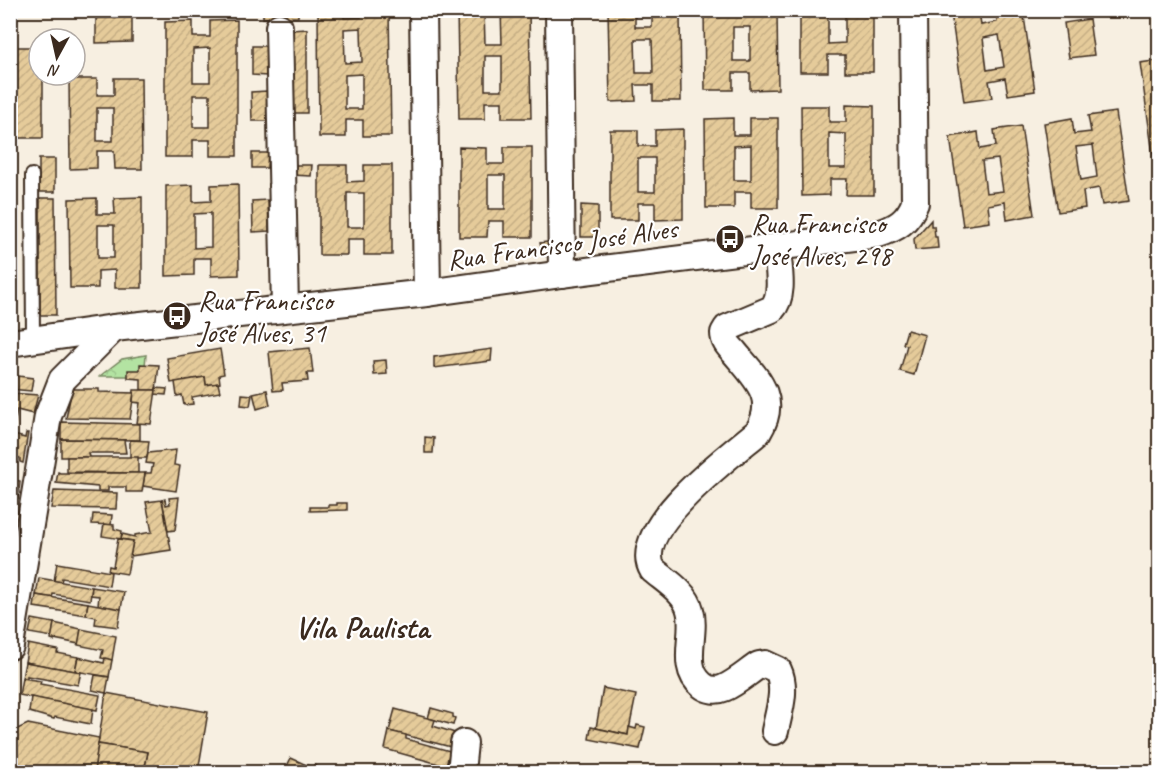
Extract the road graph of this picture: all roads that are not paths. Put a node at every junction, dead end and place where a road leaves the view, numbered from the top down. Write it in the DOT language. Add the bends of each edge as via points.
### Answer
graph roads {
  1 [pos="423,10"];
  2 [pos="559,10"];
  3 [pos="913,10"];
  4 [pos="279,27"];
  5 [pos="32,175"];
  6 [pos="777,248"];
  7 [pos="562,274"];
  8 [pos="427,293"];
  9 [pos="285,308"];
  10 [pos="114,328"];
  11 [pos="22,341"];
  12 [pos="10,646"];
  13 [pos="775,731"];
  14 [pos="464,743"];
  15 [pos="461,772"];
  1 -- 8 [label="street"];
  2 -- 7 [label="street"];
  3 -- 6 [label="street, Rua Francisco José Alves" via="916,181 911,214 903,223 879,234"];
  4 -- 9 [label="street"];
  5 -- 11 [label="lane"];
  6 -- 7 [label="street, Rua Francisco José Alves"];
  6 -- 13 [label="street" via="780,294 775,306 727,328 724,333 726,342 765,393 765,421 758,432 688,490 663,521 649,556 653,570 685,598 690,610 690,664 699,682 712,690 724,688 759,665 778,670 783,691"];
  7 -- 8 [label="street, Rua Francisco José Alves"];
  8 -- 9 [label="street, Rua Francisco José Alves"];
  9 -- 10 [label="street, Rua Francisco José Alves"];
  10 -- 11 [label="street, Rua Francisco José Alves"];
  10 -- 12 [label="street" via="62,380 48,416"];
  14 -- 15 [label="street"];
}
